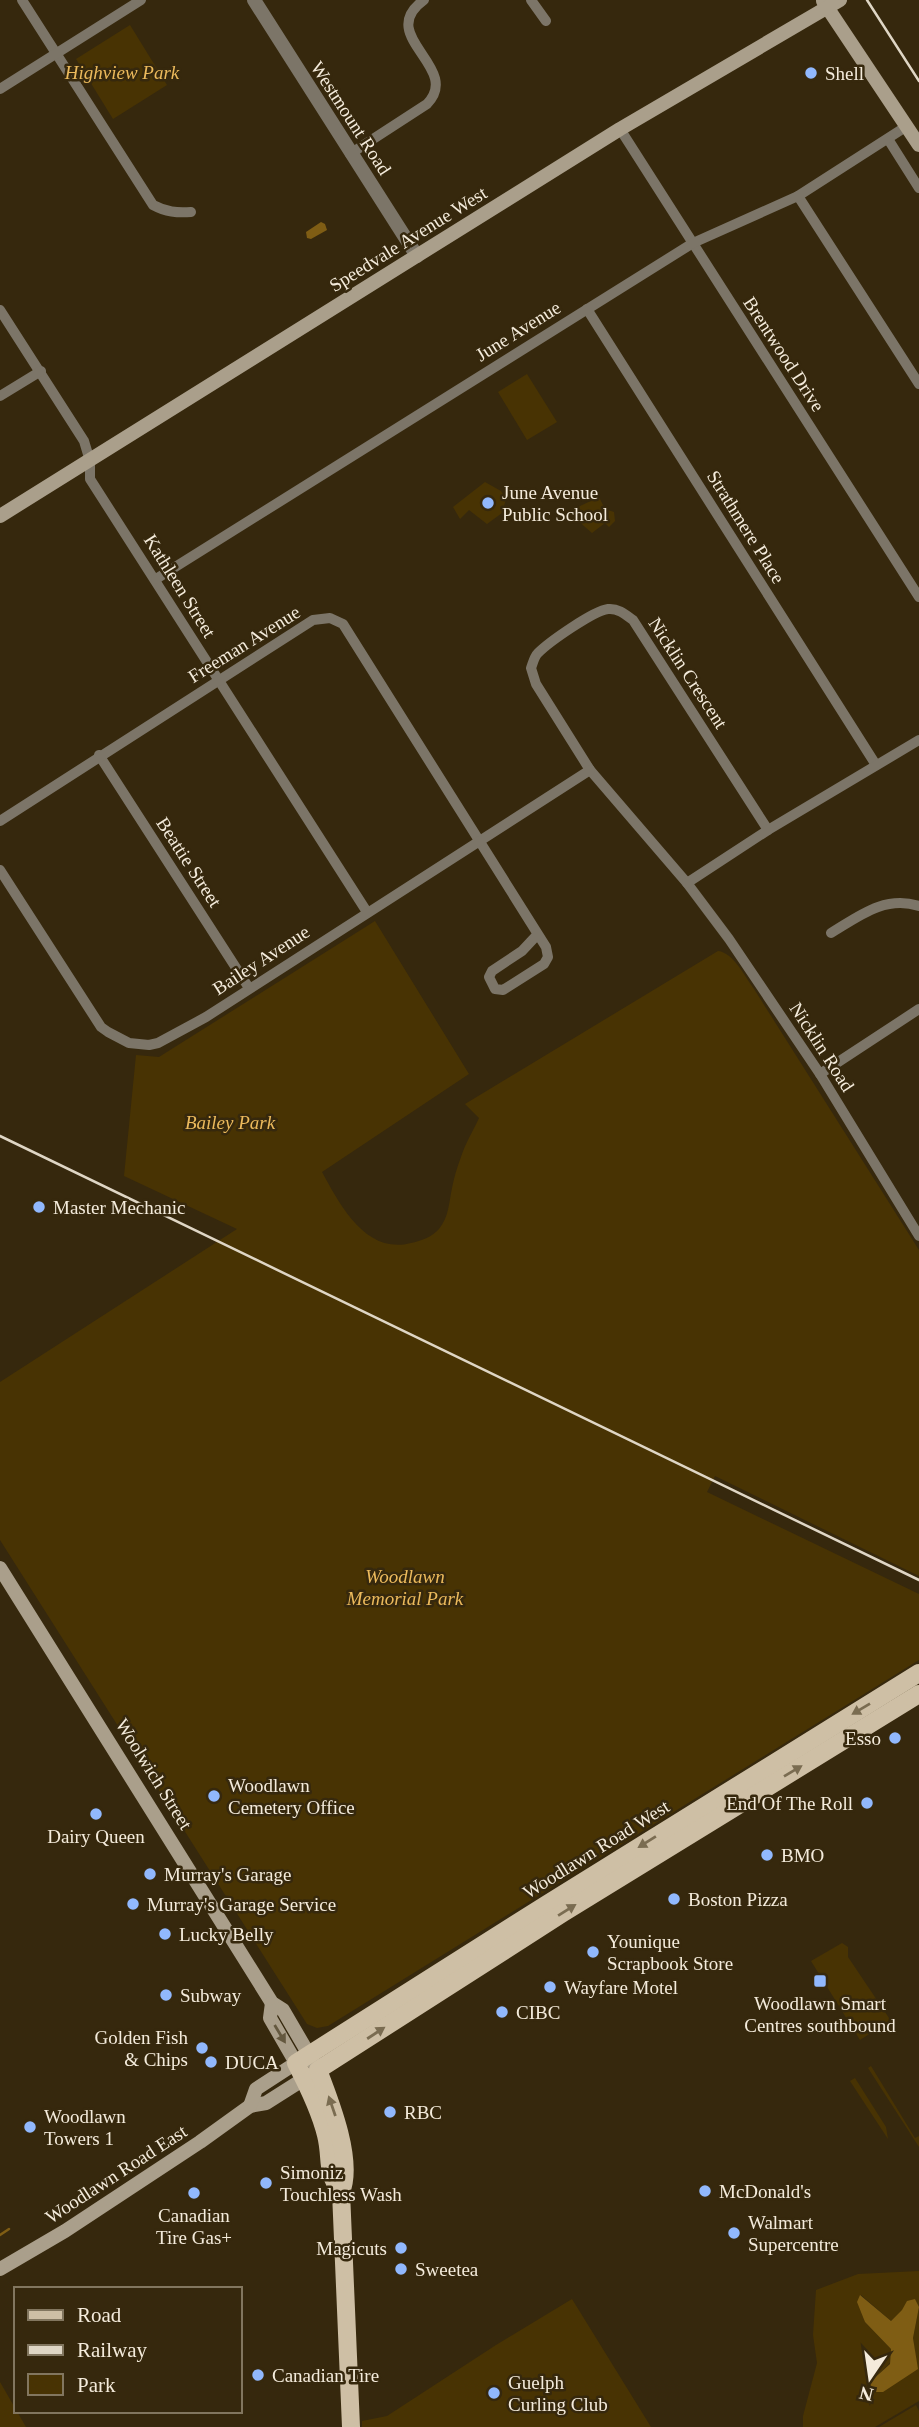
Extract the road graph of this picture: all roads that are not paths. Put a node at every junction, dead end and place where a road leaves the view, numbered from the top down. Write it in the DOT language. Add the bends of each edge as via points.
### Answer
graph roads {
  1 [pos="22,0"];
  2 [pos="141,0"];
  3 [pos="254,0"];
  4 [pos="424,0"];
  5 [pos="531,0"];
  6 [pos="830,3"];
  7 [pos="546,21"];
  8 [pos="55,54"];
  9 [pos="0,89"];
  10 [pos="907,126"];
  11 [pos="620,129"];
  12 [pos="888,139"];
  13 [pos="919,145"];
  14 [pos="350,154"];
  15 [pos="919,188"];
  16 [pos="798,197"];
  17 [pos="191,212"];
  18 [pos="693,243"];
  19 [pos="417,256"];
  20 [pos="587,309"];
  21 [pos="0,310"];
  22 [pos="41,371"];
  23 [pos="919,384"];
  24 [pos="0,396"];
  25 [pos="90,461"];
  26 [pos="0,516"];
  27 [pos="156,579"];
  28 [pos="919,597"];
  29 [pos="218,680"];
  30 [pos="919,740"];
  31 [pos="99,755"];
  32 [pos="876,765"];
  33 [pos="590,770"];
  34 [pos="0,821"];
  35 [pos="768,830"];
  36 [pos="481,841"];
  37 [pos="0,870"];
  38 [pos="687,883"];
  39 [pos="919,906"];
  40 [pos="367,912"];
  41 [pos="831,933"];
  42 [pos="537,934"];
  43 [pos="249,988"];
  44 [pos="919,1009"];
  45 [pos="820,1074"];
  46 [pos="919,1236"];
  47 [pos="0,1568"];
  48 [pos="919,1673"];
  49 [pos="919,1694"];
  50 [pos="307,2067"];
  51 [pos="0,2269"];
  52 [pos="351,2427"];
  1 -- 8 [label="street"];
  2 -- 8 [label="street"];
  3 -- 14 [label="street, Westmount Road"];
  4 -- 14 [label="street" via="407,22 436,78 433,97"];
  5 -- 7 [label="street"];
  6 -- 10 [label="main road"];
  6 -- 11 [label="main road, Speedvale Avenue West"];
  8 -- 9 [label="street"];
  8 -- 17 [label="street" via="153,205 177,213"];
  10 -- 12 [label="street, June Avenue"];
  10 -- 13 [label="main road"];
  11 -- 18 [label="street, Brentwood Drive"];
  11 -- 19 [label="main road, Speedvale Avenue West"];
  12 -- 15 [label="street"];
  12 -- 16 [label="street, June Avenue"];
  14 -- 19 [label="street, Westmount Road"];
  16 -- 18 [label="street, June Avenue"];
  16 -- 23 [label="street"];
  18 -- 20 [label="street, June Avenue"];
  18 -- 28 [label="street, Brentwood Drive"];
  19 -- 25 [label="main road, Speedvale Avenue West"];
  20 -- 27 [label="street, June Avenue"];
  20 -- 32 [label="street, Strathmere Place"];
  21 -- 22 [label="street, Kathleen Street"];
  22 -- 24 [label="street"];
  22 -- 25 [label="street, Kathleen Street" via="84,441"];
  25 -- 26 [label="main road, Speedvale Avenue West"];
  25 -- 27 [label="street, Kathleen Street" via="90,479"];
  27 -- 29 [label="street, Kathleen Street"];
  29 -- 31 [label="street, Freeman Avenue"];
  29 -- 36 [label="street, Freeman Avenue" via="313,620 330,618 343,624"];
  29 -- 40 [label="street, Kathleen Street"];
  30 -- 32 [label="street"];
  31 -- 34 [label="street, Freeman Avenue"];
  31 -- 43 [label="street, Beattie Street"];
  32 -- 35 [label="street"];
  33 -- 35 [label="street, Nicklin Crescent" via="536,684 531,668 538,654 580,622 611,608 633,620"];
  33 -- 36 [label="street, Bailey Avenue"];
  33 -- 38 [label="street, Nicklin Crescent"];
  35 -- 38 [label="street"];
  36 -- 40 [label="street, Bailey Avenue"];
  36 -- 42 [label="street, Freeman Avenue"];
  37 -- 43 [label="street, Bailey Avenue" via="102,1027 118,1038 129,1043 158,1043"];
  38 -- 45 [label="street, Nicklin Road"];
  39 -- 41 [label="street" via="883,904"];
  40 -- 43 [label="street, Bailey Avenue"];
  42 -- 42 [label="street, Freeman Avenue" via="522,951 492,971 489,977 495,989 503,990 544,964 546,947"];
  44 -- 45 [label="street"];
  45 -- 46 [label="street, Nicklin Road"];
  47 -- 50 [label="main road, Woolwich Street" via="272,2003 283,2010"];
  48 -- 50 [label="main road, Woodlawn Road West, one-way" via="537,1910"];
  50 -- 49 [label="main road, Woodlawn Road West, one-way"];
  50 -- 51 [label="main road, Woodlawn Road East" via="266,2103 250,2106 65,2231"];
  50 -- 52 [label="main road, Woolwich Street" via="340,2133"];
}
